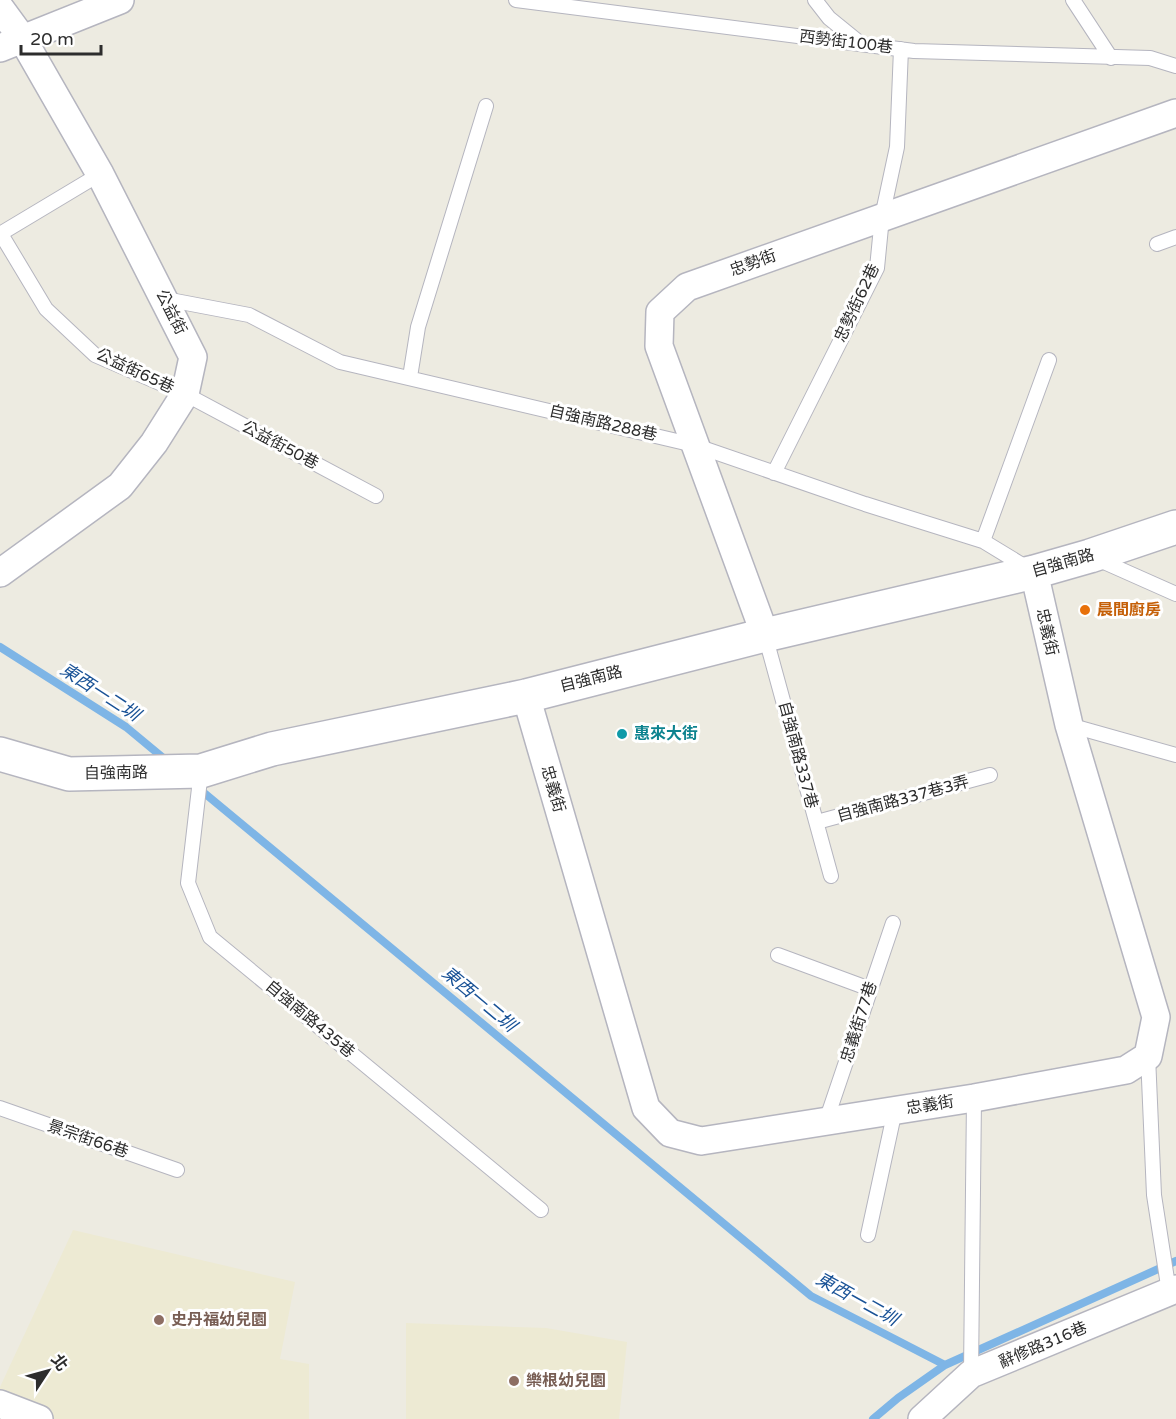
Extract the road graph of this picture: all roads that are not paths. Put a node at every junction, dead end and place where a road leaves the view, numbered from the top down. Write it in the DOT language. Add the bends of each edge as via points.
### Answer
graph roads {
  1 [pos="120,0"];
  2 [pos="516,0"];
  3 [pos="816,0"];
  4 [pos="1073,0"];
  5 [pos="0,8"];
  6 [pos="11,43"];
  7 [pos="862,44"];
  8 [pos="901,49"];
  9 [pos="1111,57"];
  10 [pos="1176,66"];
  11 [pos="486,106"];
  12 [pos="1176,113"];
  13 [pos="100,174"];
  14 [pos="882,217"];
  15 [pos="1,234"];
  16 [pos="1176,237"];
  17 [pos="1157,244"];
  18 [pos="165,299"];
  19 [pos="1049,360"];
  20 [pos="410,377"];
  21 [pos="184,394"];
  22 [pos="694,445"];
  23 [pos="774,472"];
  24 [pos="376,496"];
  25 [pos="1176,527"];
  26 [pos="982,541"];
  27 [pos="1090,556"];
  28 [pos="1034,572"];
  29 [pos="0,573"];
  30 [pos="1176,594"];
  31 [pos="765,635"];
  32 [pos="525,696"];
  33 [pos="1069,725"];
  34 [pos="0,754"];
  35 [pos="1176,755"];
  36 [pos="201,771"];
  37 [pos="990,775"];
  38 [pos="817,822"];
  39 [pos="831,876"];
  40 [pos="893,923"];
  41 [pos="778,955"];
  42 [pos="870,989"];
  43 [pos="1148,1056"];
  44 [pos="974,1098"];
  45 [pos="0,1108"];
  46 [pos="895,1110"];
  47 [pos="826,1121"];
  48 [pos="177,1170"];
  49 [pos="541,1210"];
  50 [pos="868,1235"];
  51 [pos="1173,1291"];
  52 [pos="971,1374"];
  53 [pos="0,1404"];
  54 [pos="39,1419"];
  55 [pos="922,1419"];
  1 -- 6 [label="street"];
  2 -- 7 [label="lane, 西勢街100巷"];
  3 -- 7 [label="lane" via="829,18"];
  4 -- 9 [label="lane"];
  5 -- 6 [label="street, 公益街"];
  6 -- 13 [label="street, 公益街"];
  7 -- 8 [label="lane, 西勢街100巷"];
  8 -- 9 [label="lane, 西勢街100巷"];
  8 -- 14 [label="lane, 忠勢街62巷" via="897,147"];
  9 -- 10 [label="lane, 西勢街100巷" via="1150,58"];
  11 -- 20 [label="lane" via="418,327"];
  12 -- 14 [label="street, 忠勢街"];
  13 -- 15 [label="lane"];
  13 -- 18 [label="street, 公益街"];
  14 -- 22 [label="street, 忠勢街" via="687,287 660,312 659,346"];
  14 -- 23 [label="lane, 忠勢街62巷" via="877,268"];
  15 -- 21 [label="lane, 公益街65巷" via="46,309 95,355"];
  16 -- 17 [label="lane"];
  18 -- 20 [label="lane, 自強南路288巷" via="249,315 340,362"];
  18 -- 21 [label="street, 公益街" via="194,357"];
  19 -- 26 [label="lane"];
  20 -- 22 [label="lane, 自強南路288巷"];
  21 -- 24 [label="lane, 公益街50巷"];
  21 -- 29 [label="street, 公益街" via="154,443 120,486"];
  22 -- 23 [label="lane, 自強南路288巷"];
  22 -- 31 [label="street, 忠勢街"];
  23 -- 26 [label="lane, 自強南路288巷"];
  25 -- 27 [label="street, 自強南路"];
  26 -- 28 [label="lane, 自強南路288巷"];
  27 -- 28 [label="street, 自強南路"];
  27 -- 30 [label="lane"];
  28 -- 31 [label="street, 自強南路"];
  28 -- 33 [label="street, 忠義街"];
  31 -- 32 [label="street, 自強南路"];
  31 -- 38 [label="lane, 自強南路337巷"];
  32 -- 36 [label="street, 自強南路" via="272,749"];
  32 -- 47 [label="street, 忠義街" via="646,1108 670,1132 701,1141"];
  33 -- 35 [label="lane"];
  33 -- 43 [label="street, 忠義街" via="1156,1017"];
  34 -- 36 [label="street, 自強南路" via="69,774"];
  36 -- 49 [label="lane, 自強南路435巷" via="188,883 210,937"];
  37 -- 38 [label="lane, 自強南路337巷3弄"];
  38 -- 39 [label="lane, 自強南路337巷"];
  40 -- 42 [label="lane, 忠義街77巷"];
  41 -- 42 [label="lane"];
  42 -- 47 [label="lane, 忠義街77巷"];
  43 -- 44 [label="street, 忠義街" via="1126,1071"];
  43 -- 51 [label="lane" via="1154,1195"];
  44 -- 46 [label="street, 忠義街"];
  44 -- 52 [label="lane"];
  45 -- 48 [label="lane, 景宗街66巷"];
  46 -- 47 [label="street, 忠義街"];
  46 -- 50 [label="lane"];
  51 -- 52 [label="street, 辭修路316巷"];
  52 -- 55 [label="street, 辭修路316巷"];
  53 -- 54 [label="street"];
}
